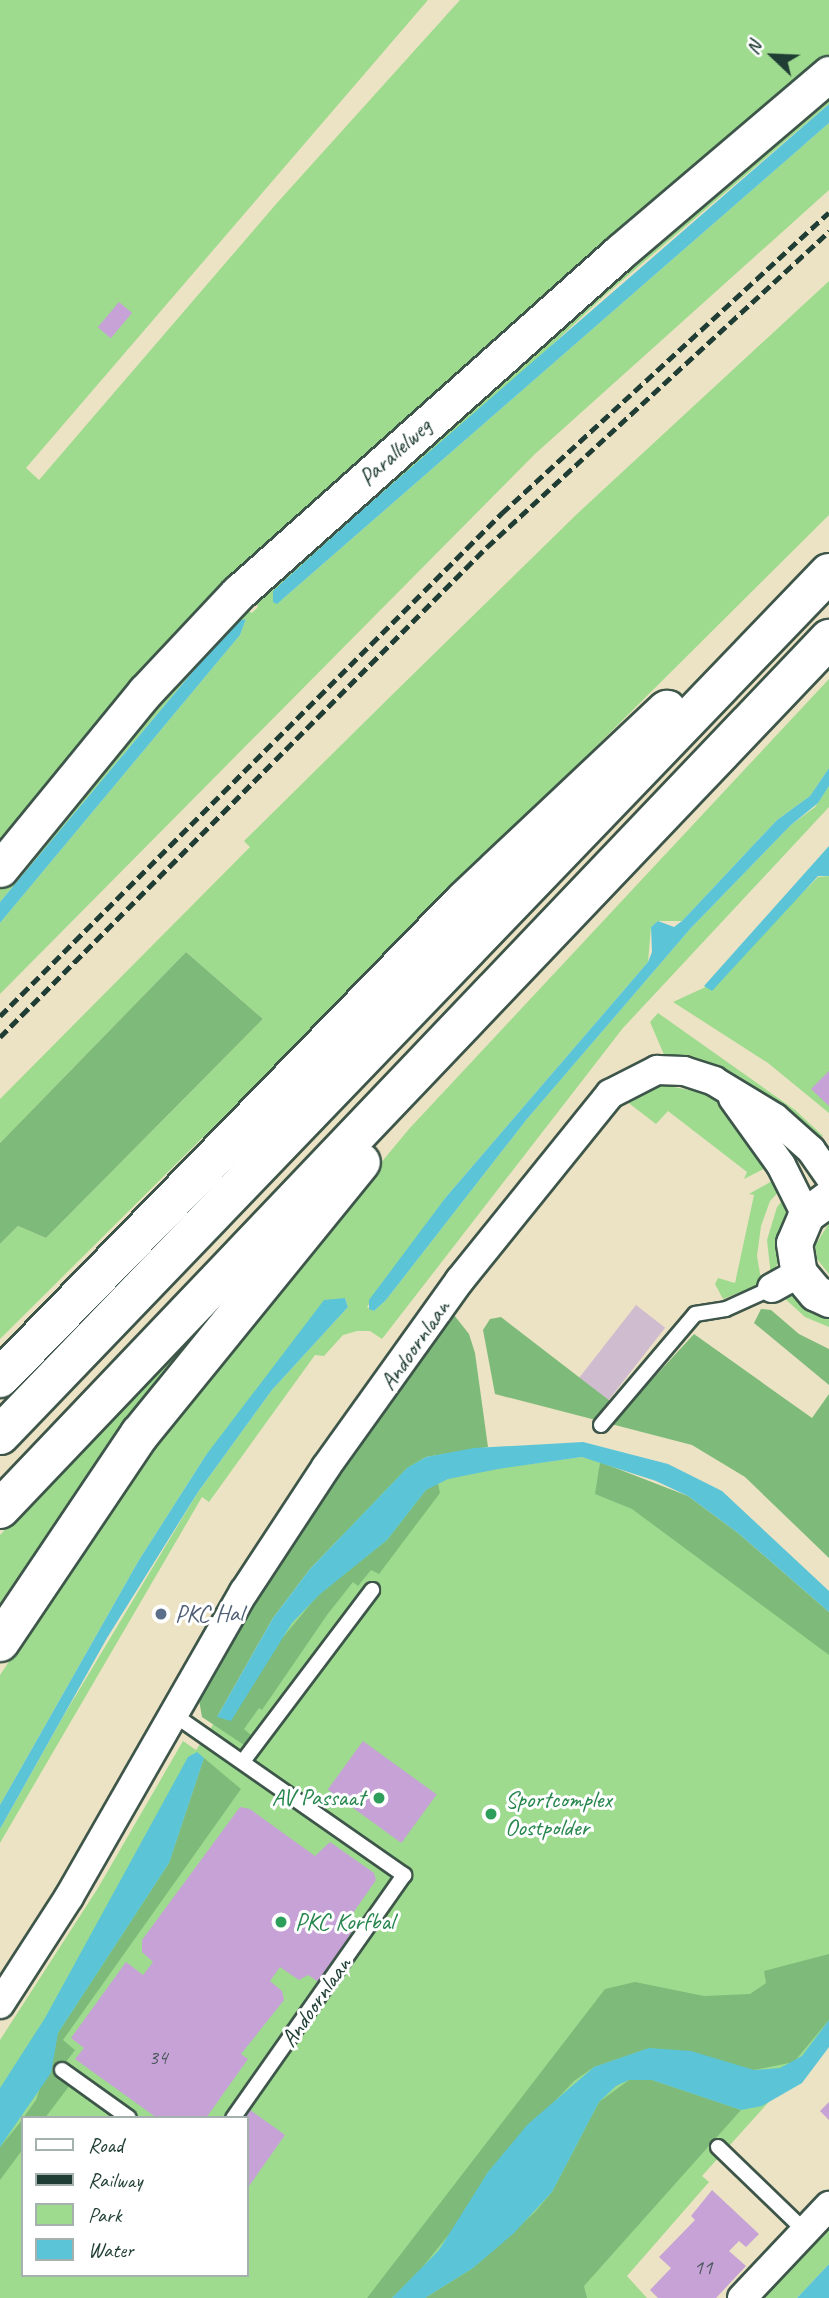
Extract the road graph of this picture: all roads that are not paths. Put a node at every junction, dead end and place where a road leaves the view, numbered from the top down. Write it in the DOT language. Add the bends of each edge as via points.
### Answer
graph roads {
  1 [pos="829,74"];
  2 [pos="823,579"];
  3 [pos="829,639"];
  4 [pos="0,869"];
  5 [pos="592,888"];
  6 [pos="725,1087"];
  7 [pos="829,1176"];
  8 [pos="817,1206"];
  9 [pos="786,1281"];
  10 [pos="829,1299"];
  11 [pos="7,1368"];
  12 [pos="601,1425"];
  13 [pos="0,1435"];
  14 [pos="0,1509"];
  15 [pos="372,1590"];
  16 [pos="0,1642"];
  17 [pos="173,1714"];
  18 [pos="244,1760"];
  19 [pos="0,2004"];
  20 [pos="62,2070"];
  21 [pos="126,2116"];
  22 [pos="234,2116"];
  23 [pos="718,2147"];
  24 [pos="829,2206"];
  25 [pos="805,2231"];
  26 [pos="742,2298"];
  1 -- 4 [label="street, Parallelweg" via="600,270 238,593 145,692"];
  2 -- 11 [label="highway" via="624,746 464,901"];
  2 -- 13 [label="highway"];
  3 -- 5 [label="highway"];
  5 -- 14 [label="highway"];
  5 -- 16 [label="highway" via="550,952 378,1141 140,1434"];
  6 -- 7 [label="street, Andoornlaan" via="775,1118 811,1150"];
  6 -- 8 [label="street"];
  6 -- 17 [label="street, Andoornlaan" via="684,1071 657,1070 610,1094 460,1280 326,1467 244,1592"];
  8 -- 9 [label="street" via="794,1243"];
  9 -- 10 [label="street"];
  9 -- 12 [label="lane" via="726,1309 695,1314"];
  15 -- 18 [label="lane"];
  17 -- 18 [label="lane, Andoornlaan"];
  17 -- 19 [label="street, Andoornlaan" via="69,1897"];
  18 -- 22 [label="lane, Andoornlaan" via="404,1875"];
  20 -- 21 [label="lane"];
  23 -- 25 [label="lane"];
  24 -- 25 [label="street"];
  25 -- 26 [label="street"];
}
